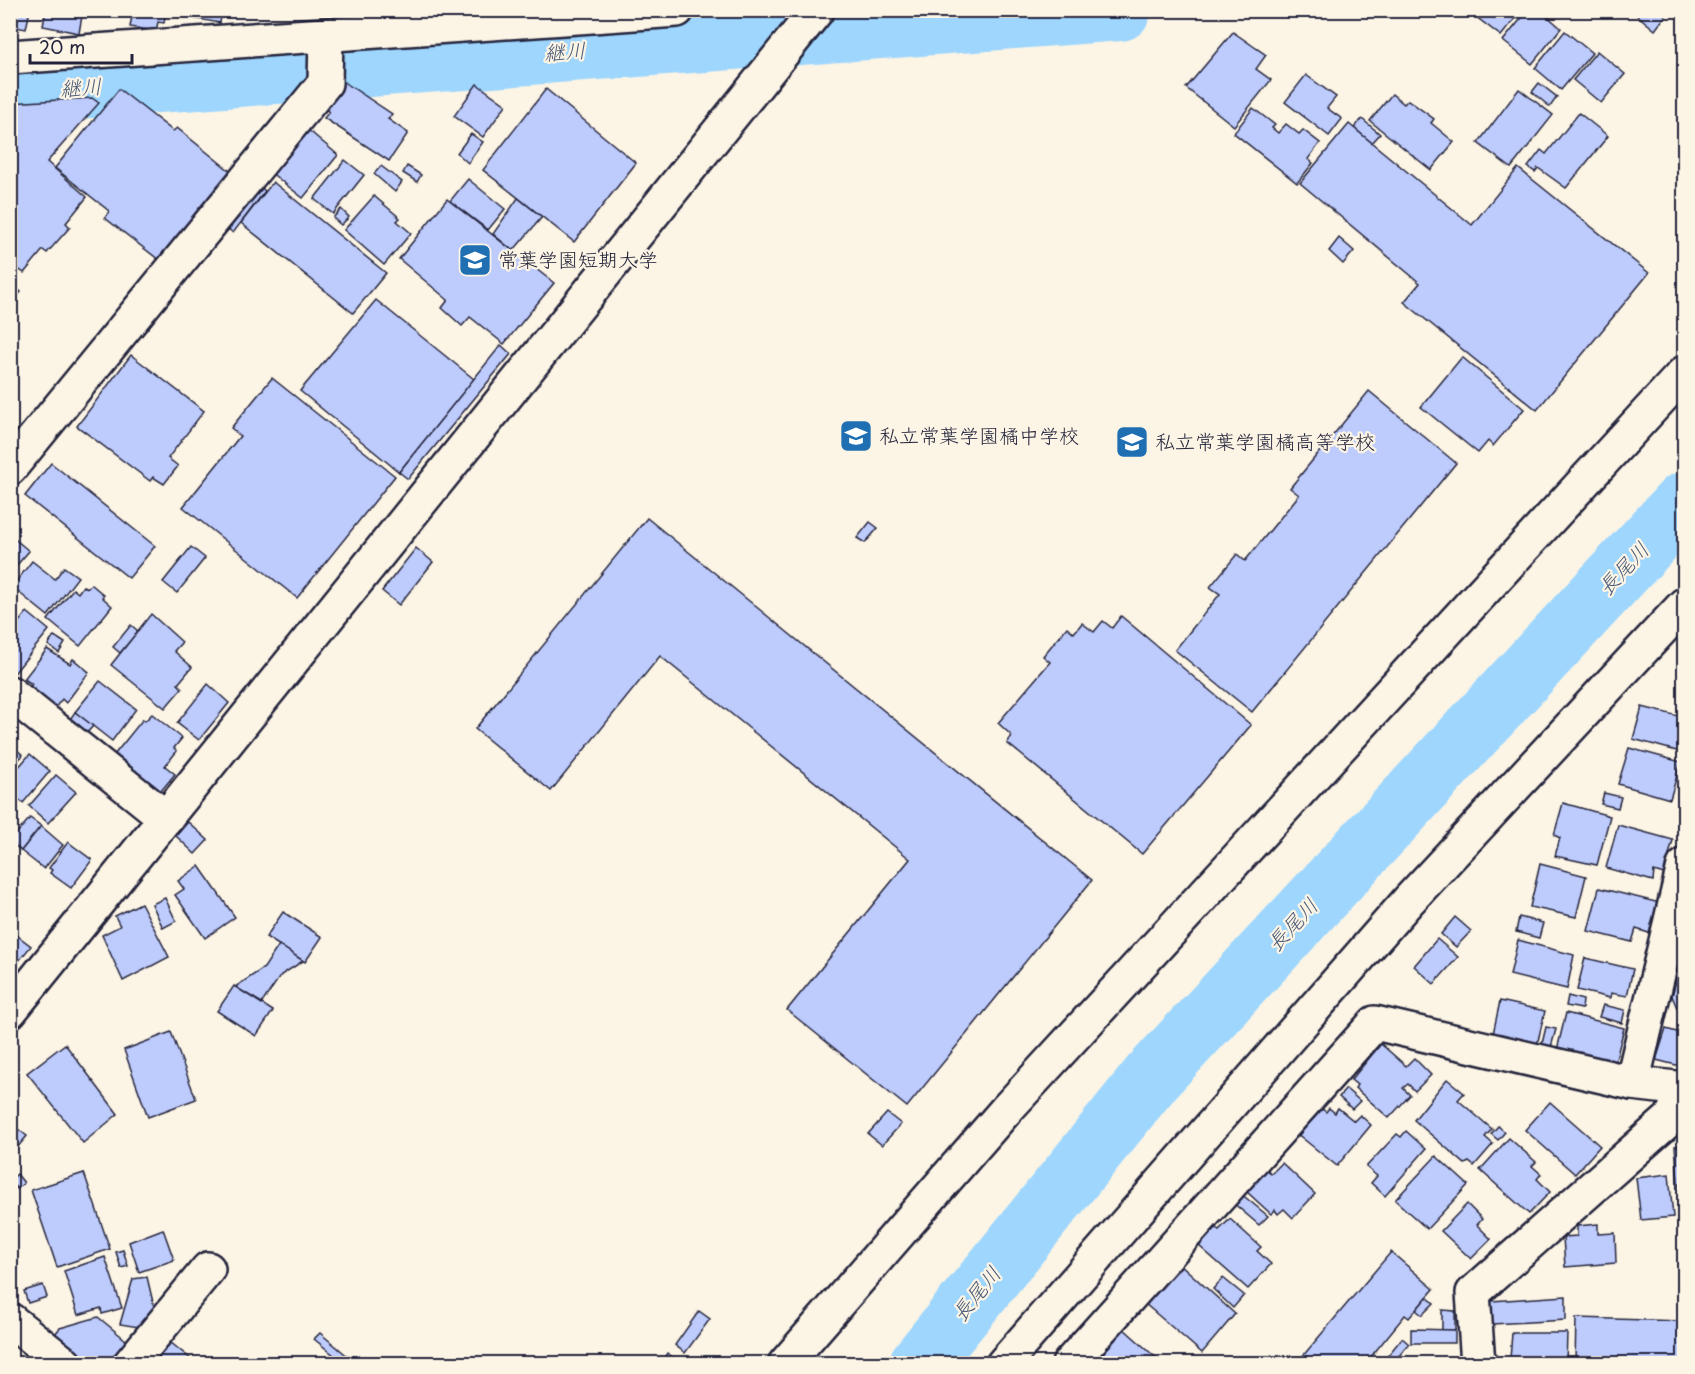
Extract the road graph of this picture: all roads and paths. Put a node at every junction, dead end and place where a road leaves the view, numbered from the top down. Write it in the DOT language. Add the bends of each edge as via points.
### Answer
graph roads {
  1 [pos="677,10"];
  2 [pos="817,10"];
  3 [pos="362,22"];
  4 [pos="326,37"];
  5 [pos="10,57"];
  6 [pos="1684,373"];
  7 [pos="10,468"];
  8 [pos="1684,605"];
  9 [pos="10,693"];
  10 [pos="166,818"];
  11 [pos="1684,866"];
  12 [pos="10,1011"];
  13 [pos="1632,1083"];
  14 [pos="1684,1090"];
  15 [pos="208,1269"];
  16 [pos="10,1320"];
  17 [pos="64,1364"];
  18 [pos="130,1364"];
  19 [pos="785,1364"];
  20 [pos="1003,1364"];
  21 [pos="1069,1364"];
  22 [pos="1478,1364"];
  1 -- 3 [label="street"];
  2 -- 10 [label="street"];
  3 -- 4 [label="street"];
  4 -- 5 [label="street"];
  4 -- 7 [label="street" via="325,83"];
  6 -- 19 [label="street" via="1006,1110"];
  8 -- 20 [label="street" via="1409,900"];
  9 -- 10 [label="street"];
  10 -- 12 [label="street"];
  11 -- 13 [label="street"];
  13 -- 14 [label="street"];
  13 -- 21 [label="street" via="1375,1023"];
  14 -- 22 [label="street" via="1671,1118 1473,1293"];
  15 -- 18 [label="street"];
  16 -- 17 [label="street"];
}
